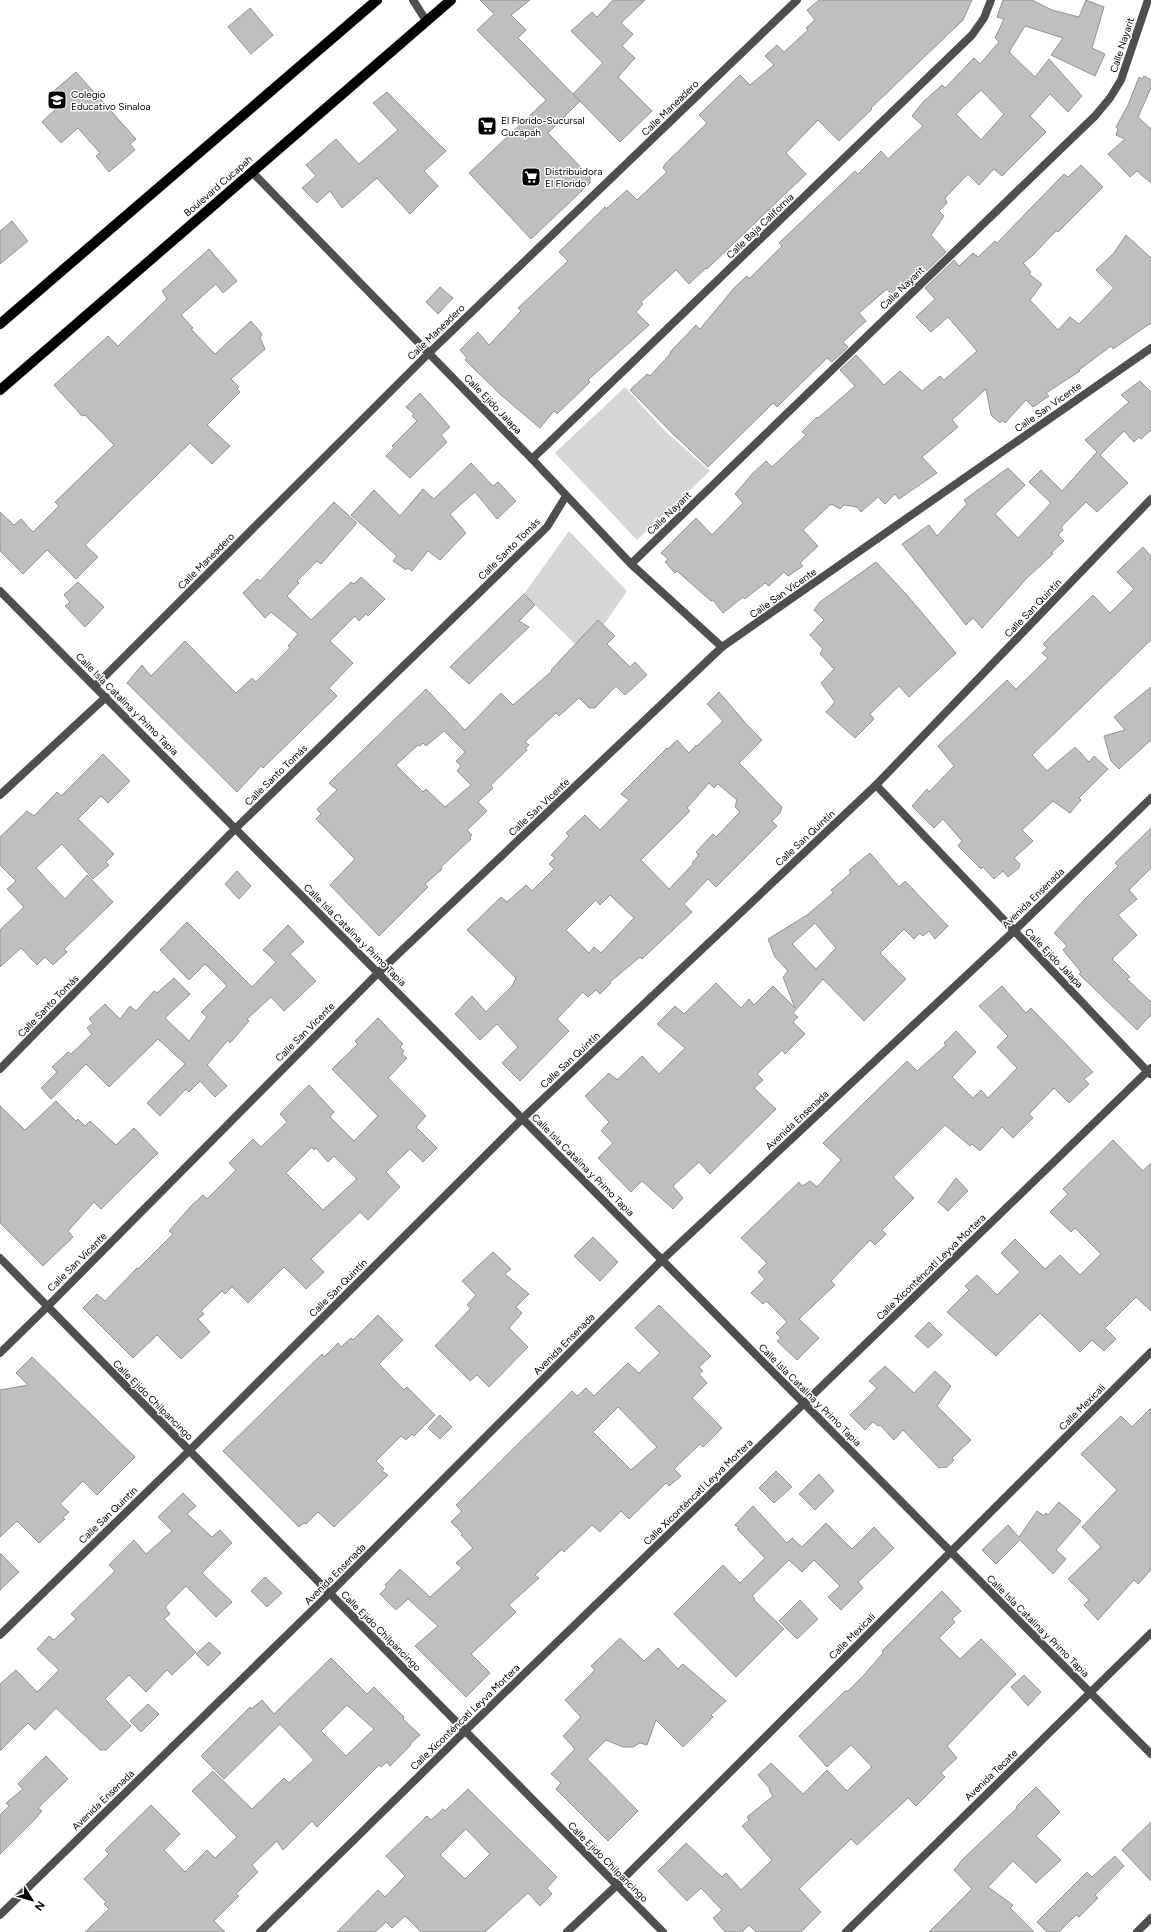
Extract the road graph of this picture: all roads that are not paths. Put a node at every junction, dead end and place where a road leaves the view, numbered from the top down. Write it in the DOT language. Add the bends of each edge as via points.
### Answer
graph roads {
  1 [pos="377,0"];
  2 [pos="413,0"];
  3 [pos="451,0"];
  4 [pos="797,0"];
  5 [pos="991,0"];
  6 [pos="1148,0"];
  7 [pos="427,22"];
  8 [pos="252,172"];
  9 [pos="0,324"];
  10 [pos="1151,348"];
  11 [pos="429,353"];
  12 [pos="0,390"];
  13 [pos="532,460"];
  14 [pos="566,496"];
  15 [pos="1151,499"];
  16 [pos="631,564"];
  17 [pos="0,591"];
  18 [pos="722,647"];
  19 [pos="95,686"];
  20 [pos="106,697"];
  21 [pos="876,785"];
  22 [pos="0,795"];
  23 [pos="1151,798"];
  24 [pos="235,829"];
  25 [pos="1014,930"];
  26 [pos="378,973"];
  27 [pos="0,1069"];
  28 [pos="1150,1071"];
  29 [pos="522,1119"];
  30 [pos="0,1258"];
  31 [pos="662,1260"];
  32 [pos="47,1307"];
  33 [pos="1151,1352"];
  34 [pos="0,1353"];
  35 [pos="804,1404"];
  36 [pos="189,1450"];
  37 [pos="951,1551"];
  38 [pos="329,1594"];
  39 [pos="1151,1633"];
  40 [pos="0,1635"];
  41 [pos="1090,1692"];
  42 [pos="464,1731"];
  43 [pos="1151,1754"];
  44 [pos="617,1885"];
  45 [pos="0,1915"];
  46 [pos="1151,1918"];
  47 [pos="260,1932"];
  48 [pos="567,1932"];
  49 [pos="663,1932"];
  50 [pos="846,1932"];
  51 [pos="1137,1932"];
  1 -- 9 [label="main road"];
  2 -- 7 [label="street"];
  3 -- 7 [label="main road, Boulevard Cucapah"];
  4 -- 11 [label="street, Calle Maneadero"];
  5 -- 13 [label="street, Calle Baja California" via="984,18 972,35"];
  6 -- 16 [label="street, Calle Nayarit" via="1121,80 1095,116"];
  7 -- 8 [label="main road, Boulevard Cucapah"];
  8 -- 11 [label="street, Calle Ejido Jalapa"];
  8 -- 12 [label="main road, Boulevard Cucapah"];
  10 -- 18 [label="street, Calle San Vicente"];
  11 -- 13 [label="street, Calle Ejido Jalapa"];
  11 -- 19 [label="street, Calle Maneadero"];
  13 -- 14 [label="street, Calle Ejido Jalapa"];
  14 -- 16 [label="street, Calle Ejido Jalapa"];
  14 -- 24 [label="street, Calle Santo Tomás" via="547,527"];
  15 -- 21 [label="street, Calle San Quintín"];
  16 -- 18 [label="street, Calle Ejido Jalapa"];
  17 -- 19 [label="street, Calle Isla Catalina y Primo Tapia"];
  18 -- 26 [label="street, Calle San Vicente"];
  19 -- 20 [label="street, Calle Isla Catalina y Primo Tapia"];
  20 -- 22 [label="street"];
  20 -- 24 [label="street, Calle Isla Catalina y Primo Tapia"];
  21 -- 25 [label="street, Calle Ejido Jalapa"];
  21 -- 29 [label="street, Calle San Quintín"];
  23 -- 25 [label="street, Avenida Ensenada"];
  24 -- 26 [label="street, Calle Isla Catalina y Primo Tapia"];
  24 -- 27 [label="street, Calle Santo Tomás"];
  25 -- 28 [label="street, Calle Ejido Jalapa"];
  25 -- 31 [label="street, Avenida Ensenada"];
  26 -- 29 [label="street, Calle Isla Catalina y Primo Tapia"];
  26 -- 32 [label="street, Calle San Vicente"];
  28 -- 35 [label="street, Calle Xiconténcatl Leyva Mortera"];
  29 -- 31 [label="street, Calle Isla Catalina y Primo Tapia"];
  29 -- 36 [label="street, Calle San Quintín"];
  30 -- 32 [label="street, Calle Ejido Chilpancingo"];
  31 -- 35 [label="street, Calle Isla Catalina y Primo Tapia"];
  31 -- 38 [label="street, Avenida Ensenada"];
  32 -- 34 [label="street, Calle San Vicente"];
  32 -- 36 [label="street, Calle Ejido Chilpancingo"];
  33 -- 37 [label="street, Calle Mexicali"];
  35 -- 37 [label="street, Calle Isla Catalina y Primo Tapia"];
  35 -- 42 [label="street, Calle Xiconténcatl Leyva Mortera"];
  36 -- 38 [label="street, Calle Ejido Chilpancingo"];
  36 -- 40 [label="street, Calle San Quintín"];
  37 -- 41 [label="street, Calle Isla Catalina y Primo Tapia"];
  37 -- 44 [label="street, Calle Mexicali"];
  38 -- 42 [label="street, Calle Ejido Chilpancingo"];
  38 -- 45 [label="street, Avenida Ensenada"];
  39 -- 41 [label="street, Avenida Tecate"];
  41 -- 43 [label="street, Calle Isla Catalina y Primo Tapia"];
  41 -- 50 [label="street, Avenida Tecate"];
  42 -- 44 [label="street, Calle Ejido Chilpancingo"];
  42 -- 47 [label="street, Calle Xiconténcatl Leyva Mortera"];
  44 -- 48 [label="street, Calle Mexicali"];
  44 -- 49 [label="street, Calle Ejido Chilpancingo"];
  46 -- 51 [label="street"];
}
